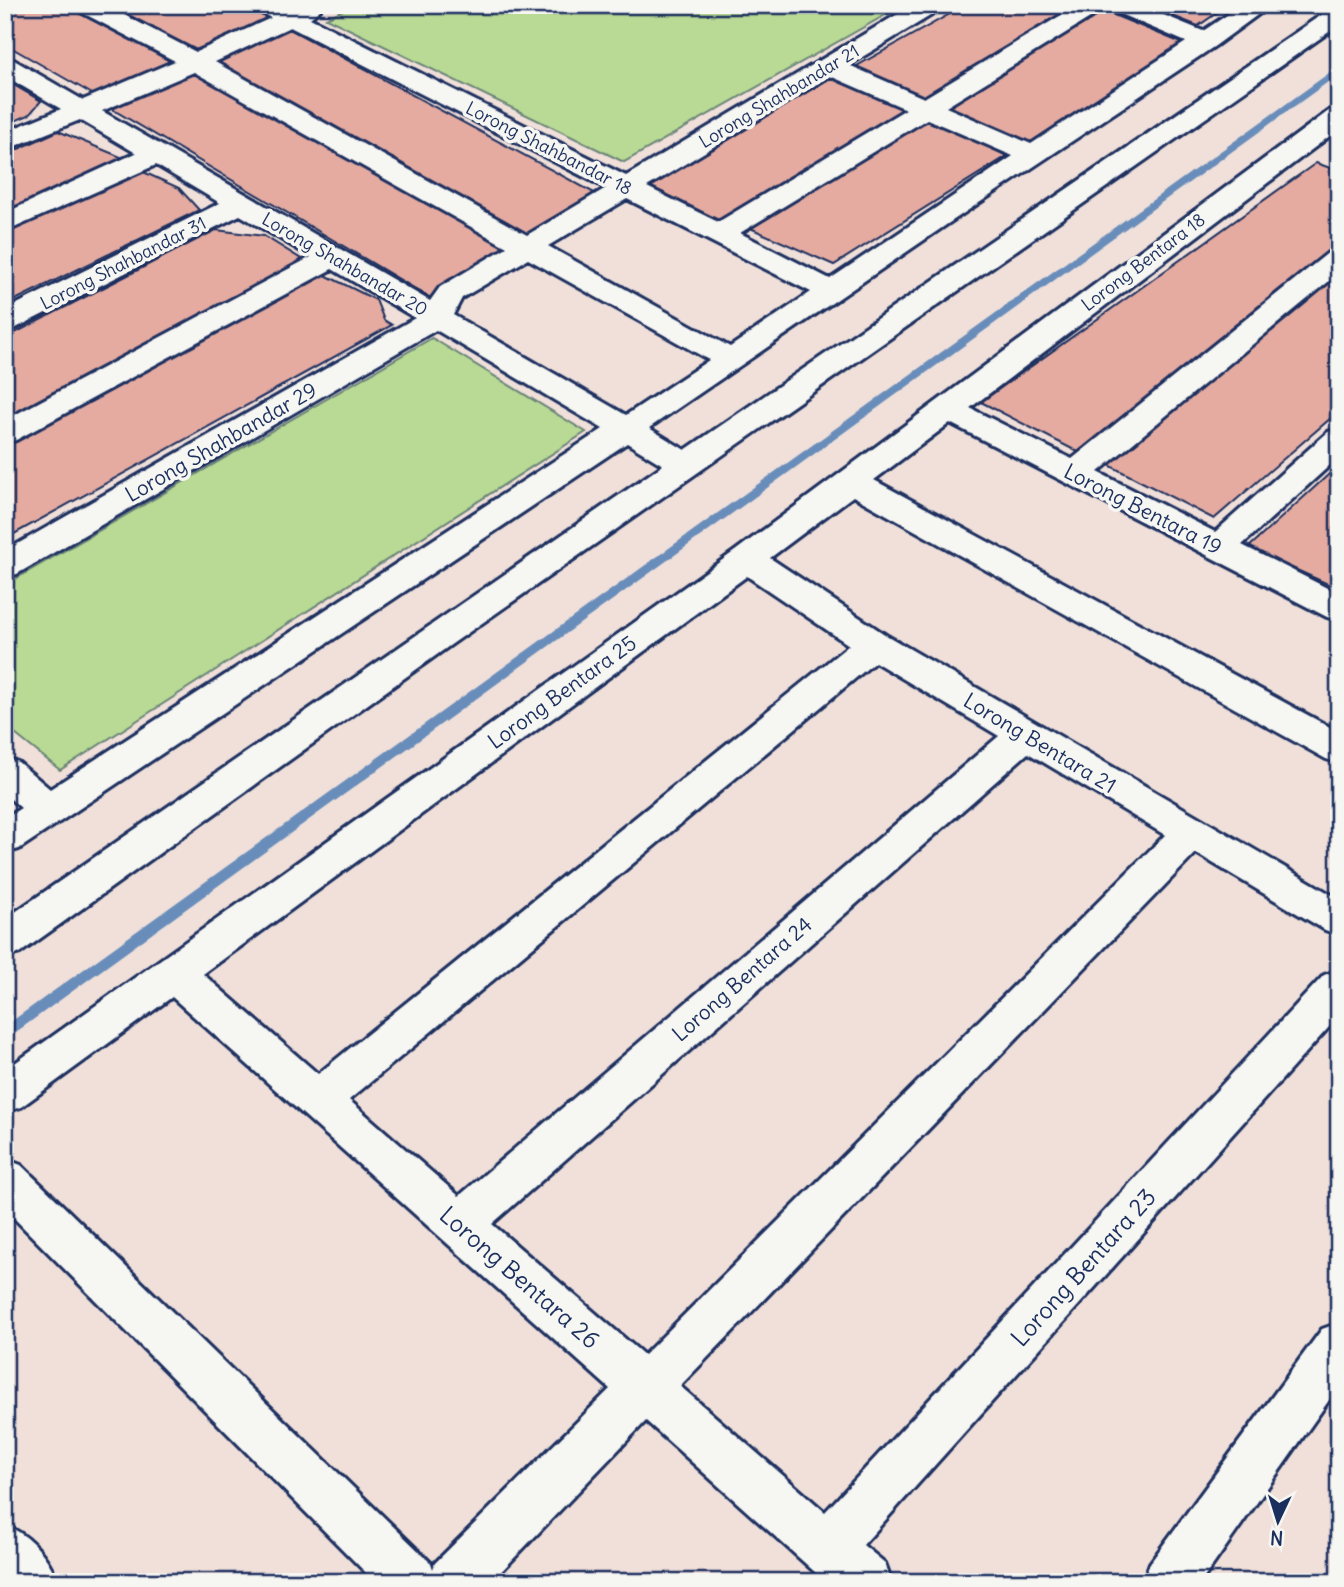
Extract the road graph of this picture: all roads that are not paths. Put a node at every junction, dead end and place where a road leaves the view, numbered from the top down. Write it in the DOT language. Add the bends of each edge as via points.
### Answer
graph roads {
  1 [pos="86,5"];
  2 [pos="265,5"];
  3 [pos="317,5"];
  4 [pos="931,5"];
  5 [pos="1096,5"];
  6 [pos="1117,5"];
  7 [pos="1259,5"];
  8 [pos="1339,13"];
  9 [pos="290,18"];
  10 [pos="1206,41"];
  11 [pos="195,62"];
  12 [pos="5,65"];
  13 [pos="829,66"];
  14 [pos="926,108"];
  15 [pos="80,109"];
  16 [pos="1339,116"];
  17 [pos="5,142"];
  18 [pos="157,154"];
  19 [pos="1035,156"];
  20 [pos="626,187"];
  21 [pos="241,204"];
  22 [pos="5,225"];
  23 [pos="719,234"];
  24 [pos="527,246"];
  25 [pos="332,257"];
  26 [pos="1339,258"];
  27 [pos="832,291"];
  28 [pos="436,318"];
  29 [pos="5,322"];
  30 [pos="731,360"];
  31 [pos="948,409"];
  32 [pos="625,428"];
  33 [pos="5,433"];
  34 [pos="1339,439"];
  35 [pos="686,464"];
  36 [pos="1075,474"];
  37 [pos="851,481"];
  38 [pos="1219,547"];
  39 [pos="747,559"];
  40 [pos="5,566"];
  41 [pos="1339,609"];
  42 [pos="873,644"];
  43 [pos="1025,734"];
  44 [pos="1339,749"];
  45 [pos="5,772"];
  46 [pos="48,809"];
  47 [pos="1192,832"];
  48 [pos="5,838"];
  49 [pos="1339,919"];
  50 [pos="5,941"];
  51 [pos="173,973"];
  52 [pos="1339,988"];
  53 [pos="5,1094"];
  54 [pos="319,1099"];
  55 [pos="5,1179"];
  56 [pos="460,1223"];
  57 [pos="1339,1345"];
  58 [pos="646,1387"];
  59 [pos="827,1547"];
  60 [pos="5,1551"];
  61 [pos="32,1582"];
  62 [pos="412,1582"];
  63 [pos="454,1582"];
  64 [pos="866,1582"];
  65 [pos="1169,1582"];
  1 -- 11 [label="street"];
  2 -- 9 [label="street, Lorong Shahbandar 18"];
  3 -- 9 [label="street"];
  4 -- 13 [label="street, Lorong Shahbandar 21"];
  5 -- 14 [label="street"];
  6 -- 10 [label="street"];
  7 -- 10 [label="street"];
  8 -- 35 [label="street"];
  9 -- 11 [label="street"];
  9 -- 20 [label="street, Lorong Shahbandar 18"];
  10 -- 19 [label="street"];
  11 -- 15 [label="street"];
  11 -- 24 [label="street"];
  12 -- 15 [label="street, Lorong Shahbandar 20"];
  13 -- 14 [label="street"];
  13 -- 20 [label="street, Lorong Shahbandar 21"];
  14 -- 19 [label="street"];
  14 -- 23 [label="street"];
  15 -- 17 [label="street"];
  15 -- 18 [label="street, Lorong Shahbandar 20"];
  16 -- 31 [label="street, Lorong Bentara 18" via="1316,146"];
  18 -- 21 [label="street, Lorong Shahbandar 20"];
  18 -- 22 [label="street"];
  19 -- 27 [label="street"];
  20 -- 23 [label="street, Lorong Shahbandar 18"];
  20 -- 24 [label="street, Lorong Shahbandar 21"];
  21 -- 25 [label="street, Lorong Shahbandar 20"];
  21 -- 29 [label="street, Lorong Shahbandar 31"];
  23 -- 27 [label="street, Lorong Shahbandar 18"];
  24 -- 28 [label="street, Lorong Shahbandar 21" via="450,293"];
  24 -- 30 [label="street"];
  25 -- 28 [label="street, Lorong Shahbandar 20"];
  25 -- 33 [label="street"];
  26 -- 36 [label="street"];
  27 -- 30 [label="street"];
  28 -- 32 [label="street, Lorong Shahbandar 20"];
  28 -- 40 [label="street, Lorong Shahbandar 29"];
  30 -- 32 [label="street"];
  31 -- 36 [label="street, Lorong Bentara 19"];
  31 -- 37 [label="street, Lorong Bentara 25"];
  32 -- 35 [label="street, Lorong Shahbandar 20"];
  32 -- 46 [label="street"];
  34 -- 38 [label="street"];
  35 -- 50 [label="street"];
  36 -- 38 [label="street, Lorong Bentara 19"];
  37 -- 39 [label="street, Lorong Bentara 25"];
  37 -- 44 [label="street"];
  38 -- 41 [label="street, Lorong Bentara 19"];
  39 -- 42 [label="street, Lorong Bentara 21"];
  39 -- 51 [label="street, Lorong Bentara 25"];
  42 -- 43 [label="street, Lorong Bentara 21"];
  42 -- 54 [label="street"];
  43 -- 47 [label="street, Lorong Bentara 21"];
  43 -- 56 [label="street, Lorong Bentara 24"];
  45 -- 46 [label="street"];
  46 -- 48 [label="street"];
  47 -- 49 [label="street, Lorong Bentara 21"];
  47 -- 58 [label="street"];
  51 -- 53 [label="street, Lorong Bentara 25"];
  51 -- 54 [label="street, Lorong Bentara 26"];
  52 -- 59 [label="street, Lorong Bentara 23"];
  54 -- 56 [label="street, Lorong Bentara 26"];
  55 -- 62 [label="street"];
  56 -- 58 [label="street, Lorong Bentara 26"];
  57 -- 65 [label="street"];
  58 -- 59 [label="street, Lorong Bentara 26"];
  58 -- 63 [label="street"];
  59 -- 64 [label="street, Lorong Bentara 26"];
  60 -- 61 [label="street"];
}
